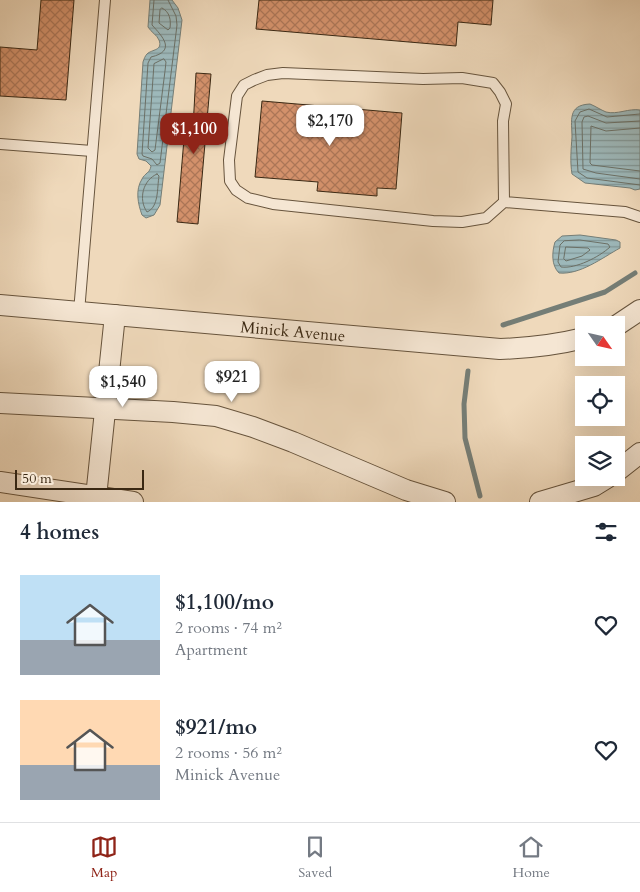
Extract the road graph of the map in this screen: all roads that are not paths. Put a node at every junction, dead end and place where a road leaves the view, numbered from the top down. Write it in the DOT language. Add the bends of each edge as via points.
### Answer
graph roads {
  1 [pos="105,0"];
  2 [pos="0,144"];
  3 [pos="92,151"];
  4 [pos="504,202"];
  5 [pos="640,217"];
  6 [pos="0,305"];
  7 [pos="640,310"];
  8 [pos="79,312"];
  9 [pos="115,315"];
  10 [pos="625,320"];
  11 [pos="575,341"];
  12 [pos="0,403"];
  13 [pos="105,408"];
  14 [pos="640,454"];
  15 [pos="625,465"];
  16 [pos="0,482"];
  17 [pos="594,486"];
  18 [pos="96,496"];
  19 [pos="133,502"];
  20 [pos="444,502"];
  21 [pos="540,502"];
  1 -- 3 [label="lane"];
  2 -- 3 [label="lane"];
  3 -- 8 [label="lane"];
  4 -- 4 [label="lane" via="486,218 433,222 273,204 248,198 230,181 229,160 237,96 244,85 267,75 283,73 462,78 493,83 506,104 503,121"];
  4 -- 5 [label="lane" via="624,212"];
  6 -- 8 [label="street, Minick Avenue"];
  7 -- 10 [label="street"];
  8 -- 9 [label="street, Minick Avenue"];
  9 -- 11 [label="street, Minick Avenue" via="500,349"];
  9 -- 13 [label="street"];
  12 -- 13 [label="street"];
  13 -- 18 [label="street"];
  13 -- 20 [label="street" via="216,416 293,442 406,490"];
  14 -- 15 [label="street"];
  16 -- 18 [label="street"];
  17 -- 21 [label="street"];
  18 -- 19 [label="street"];
}
